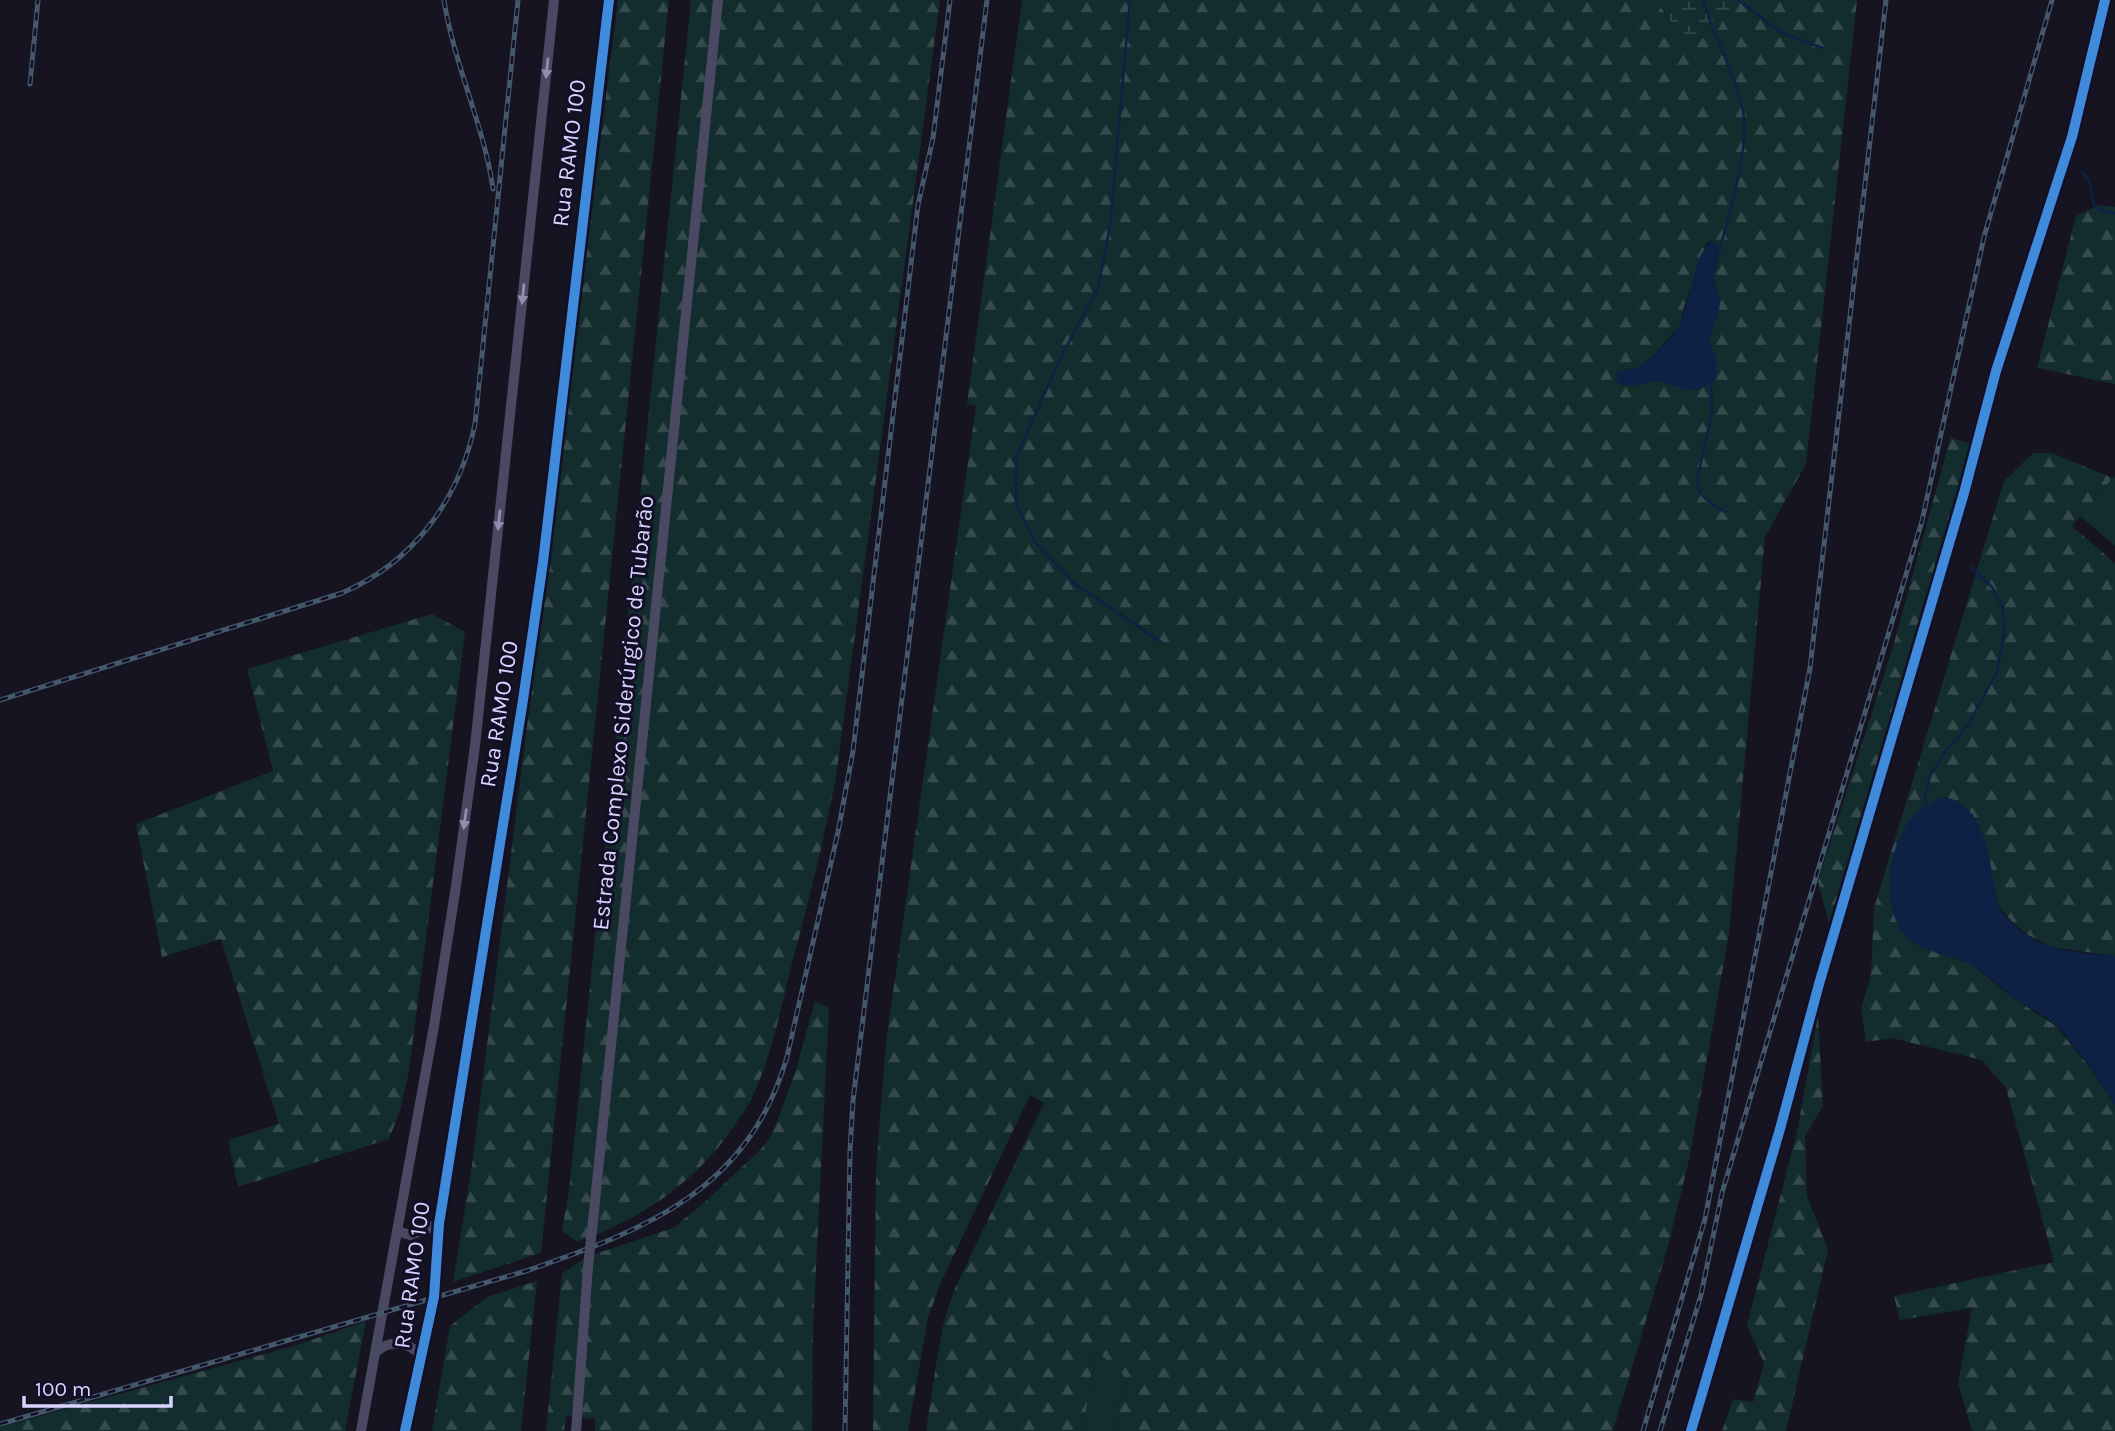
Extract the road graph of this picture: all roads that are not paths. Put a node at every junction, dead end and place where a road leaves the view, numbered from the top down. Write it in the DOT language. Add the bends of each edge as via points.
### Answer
graph roads {
  1 [pos="554,0"];
  2 [pos="609,0"];
  3 [pos="718,0"];
  4 [pos="2105,0"];
  5 [pos="439,1224"];
  6 [pos="397,1231"];
  7 [pos="377,1351"];
  8 [pos="422,1357"];
  9 [pos="361,1431"];
  10 [pos="405,1431"];
  11 [pos="576,1431"];
  12 [pos="1691,1431"];
  1 -- 6 [label="street, Rua RAMO 100, one-way" via="475,746 436,1013"];
  2 -- 5 [label="street, Rua RAMO 100" via="543,562"];
  3 -- 11 [label="street, Estrada Complexo Siderúrgico de Tubarão, bridge" via="588,1267"];
  4 -- 12 [label="street" via="2072,137 1996,371 1961,507"];
  5 -- 6 [label="street" via="410,1235"];
  5 -- 8 [label="street, Rua RAMO 100" via="434,1297"];
  6 -- 7 [label="street, Rua RAMO 100"];
  7 -- 8 [label="street" via="400,1343"];
  7 -- 9 [label="street, Rua RAMO 100"];
  8 -- 10 [label="street, Rua RAMO 100"];
}
